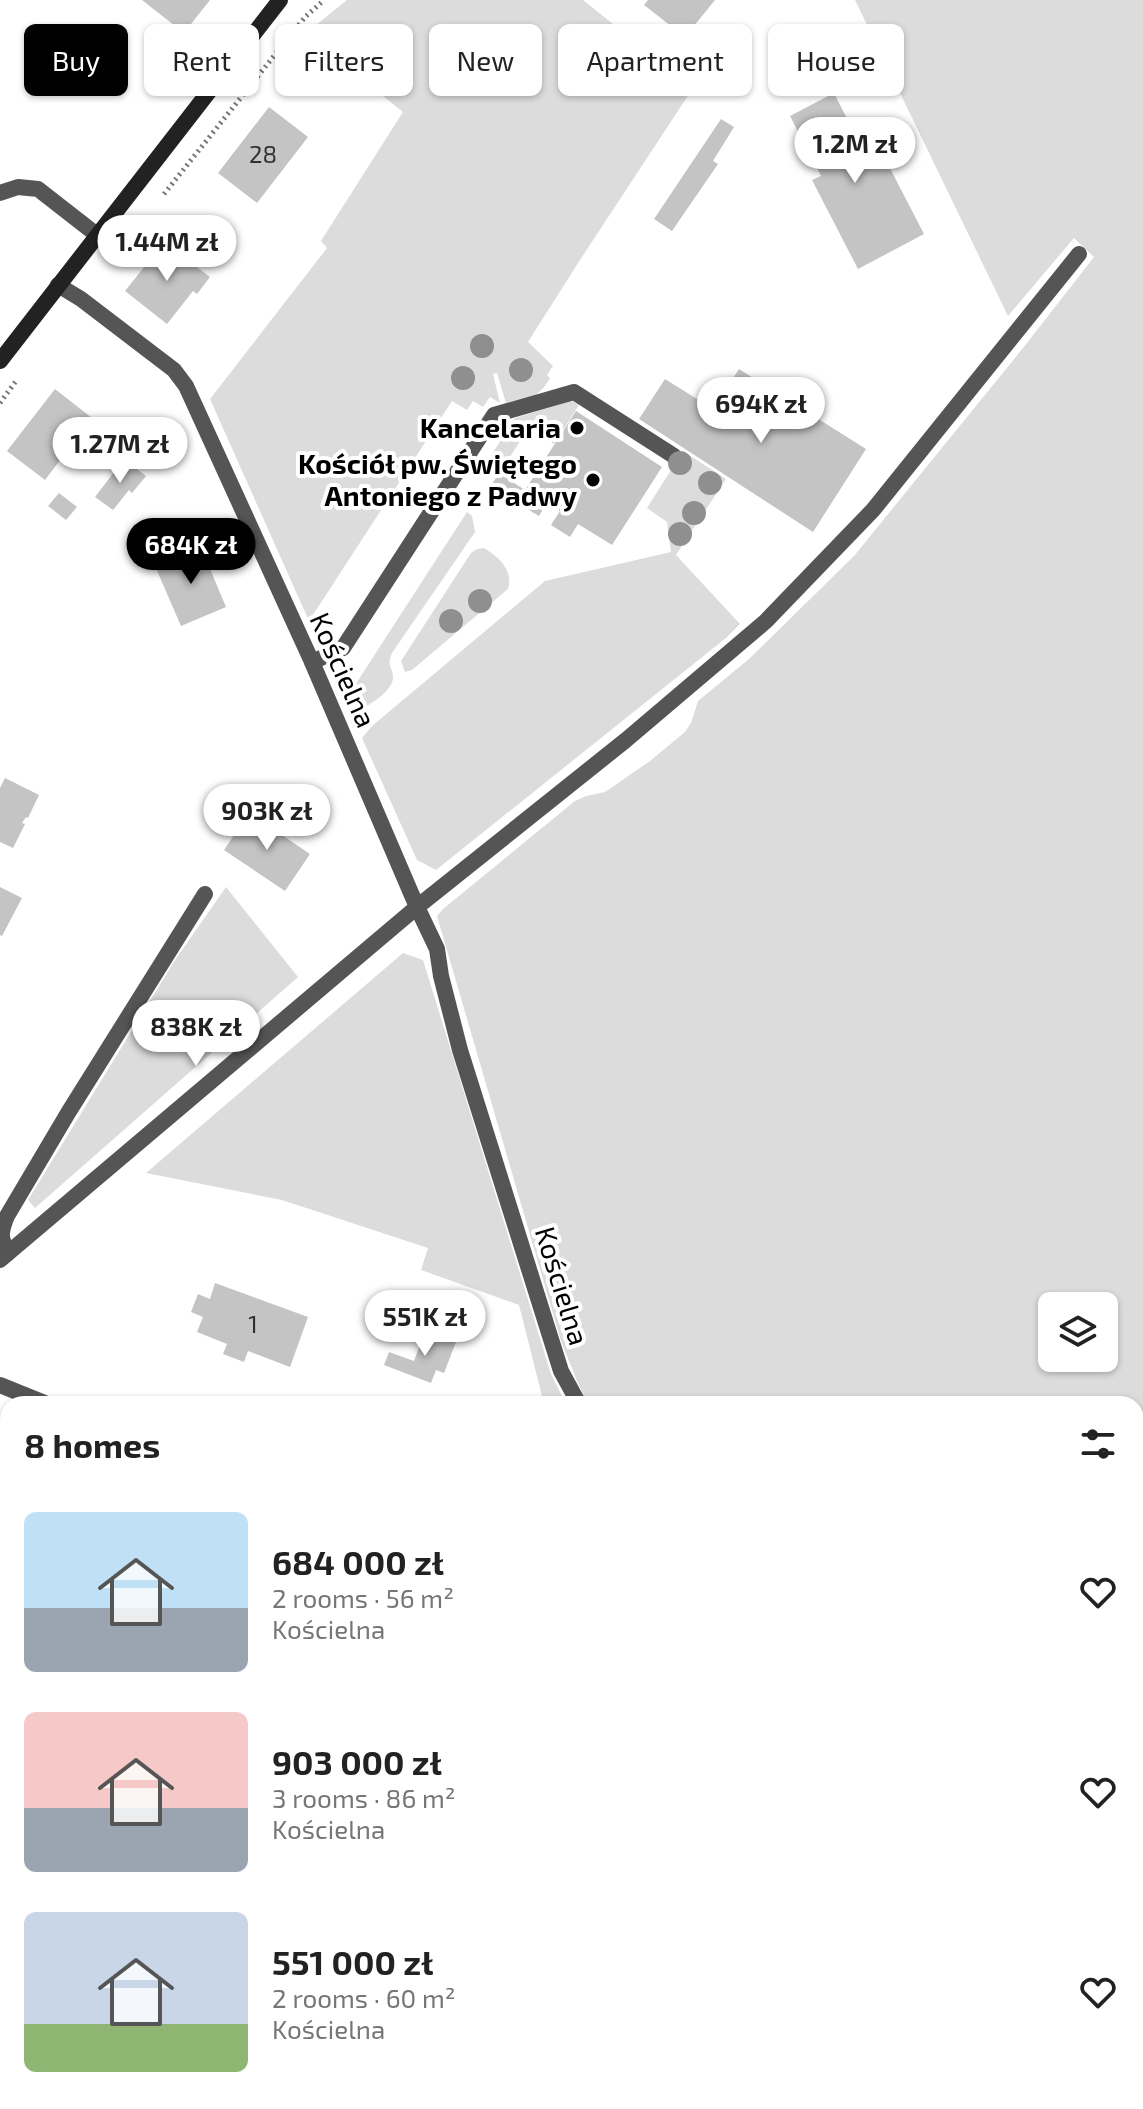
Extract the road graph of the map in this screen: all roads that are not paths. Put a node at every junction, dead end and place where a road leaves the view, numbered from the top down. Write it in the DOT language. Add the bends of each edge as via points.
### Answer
graph roads {
  1 [pos="280,0"];
  2 [pos="0,193"];
  3 [pos="97,235"];
  4 [pos="1079,254"];
  5 [pos="58,285"];
  6 [pos="0,361"];
  7 [pos="674,456"];
  8 [pos="312,662"];
  9 [pos="205,894"];
  10 [pos="417,907"];
  11 [pos="4,1256"];
  12 [pos="0,1385"];
  13 [pos="27,1396"];
  14 [pos="575,1396"];
  1 -- 3 [label="main road"];
  2 -- 3 [label="street" via="18,187 42,191"];
  3 -- 5 [label="main road"];
  4 -- 10 [label="street" via="873,510 766,621"];
  5 -- 6 [label="main road"];
  5 -- 8 [label="street, Kościelna" via="181,377"];
  7 -- 8 [label="street" via="574,392 494,415 343,648"];
  8 -- 10 [label="street, Kościelna"];
  9 -- 11 [label="street" via="7,1216 0,1231"];
  10 -- 11 [label="street"];
  10 -- 14 [label="street, Kościelna" via="437,949 460,1050 557,1361"];
  12 -- 13 [label="street"];
}
